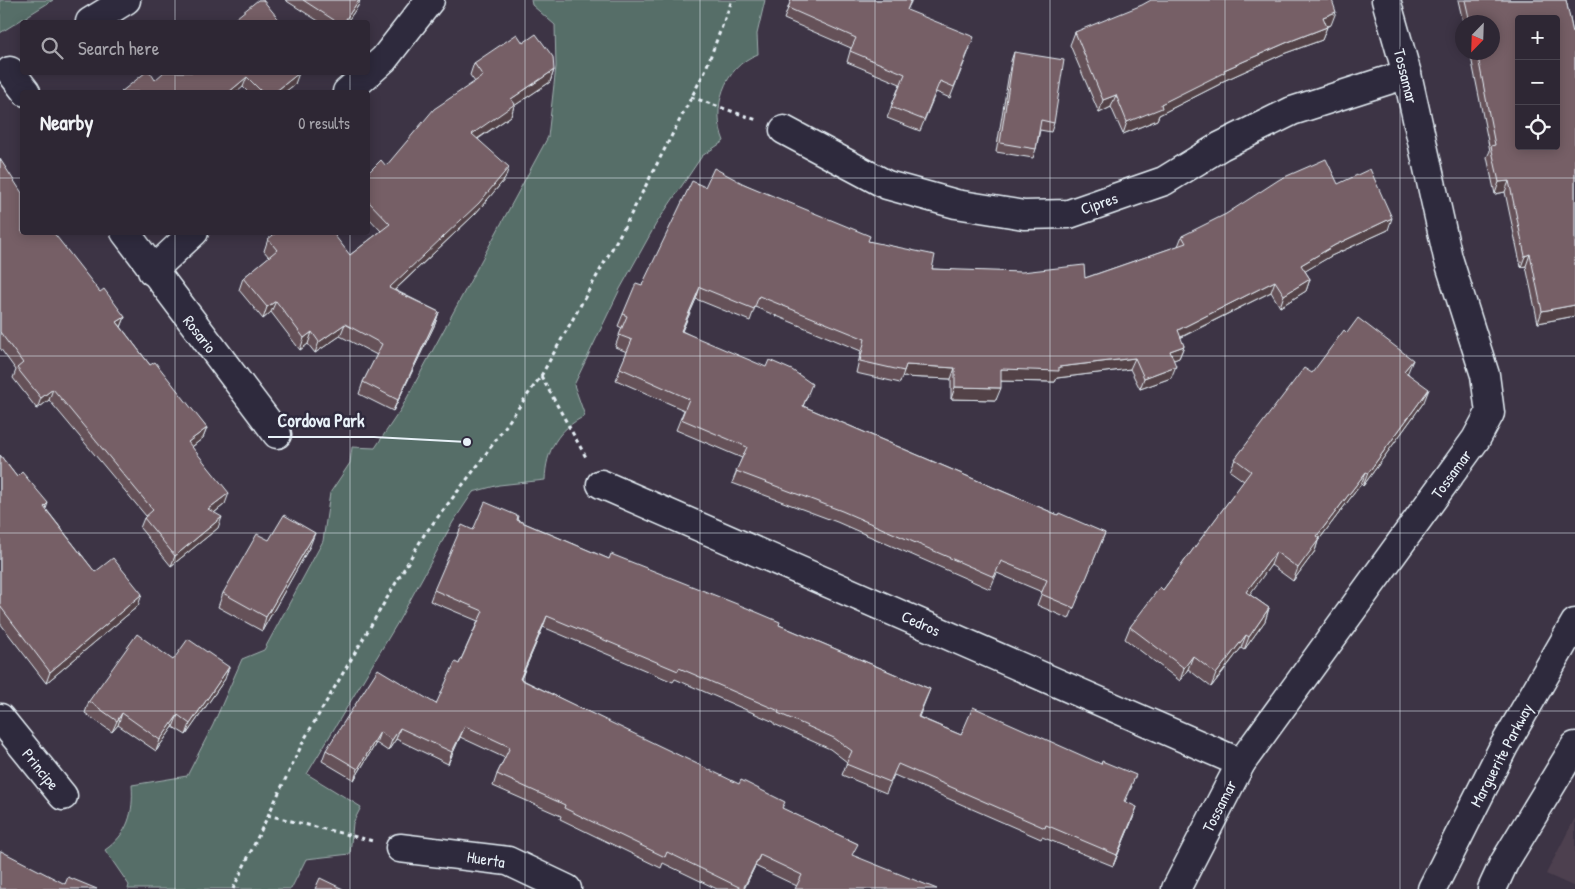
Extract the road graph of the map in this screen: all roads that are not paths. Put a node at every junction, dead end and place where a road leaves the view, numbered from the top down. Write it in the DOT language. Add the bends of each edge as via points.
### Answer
graph roads {
  1 [pos="126,0"];
  2 [pos="430,0"];
  3 [pos="1386,0"];
  4 [pos="93,20"];
  5 [pos="11,70"];
  6 [pos="370,71"];
  7 [pos="1406,74"];
  8 [pos="366,75"];
  9 [pos="25,90"];
  10 [pos="349,90"];
  11 [pos="784,130"];
  12 [pos="126,235"];
  13 [pos="191,235"];
  14 [pos="152,271"];
  15 [pos="277,434"];
  16 [pos="601,484"];
  17 [pos="1575,623"];
  18 [pos="0,718"];
  19 [pos="1575,746"];
  20 [pos="1241,763"];
  21 [pos="64,796"];
  22 [pos="400,848"];
  23 [pos="567,889"];
  24 [pos="1176,889"];
  25 [pos="1432,889"];
  26 [pos="1492,889"];
  1 -- 4 [label="street"];
  2 -- 6 [label="street"];
  3 -- 7 [label="street, Tossamar"];
  5 -- 9 [label="street"];
  7 -- 11 [label="street, Cipres" via="1292,111 1221,146 1164,181 1069,214 1014,214 956,204 887,185"];
  7 -- 20 [label="street, Tossamar" via="1448,258 1485,375 1490,413 1476,439"];
  8 -- 10 [label="street"];
  12 -- 14 [label="street, Rosario"];
  13 -- 14 [label="street"];
  14 -- 15 [label="street, Rosario"];
  16 -- 20 [label="street, Cedros"];
  17 -- 25 [label="street, Marguerite Parkway" via="1504,746"];
  18 -- 21 [label="street, Principe"];
  19 -- 26 [label="street" via="1504,863"];
  20 -- 24 [label="street, Tossamar"];
  22 -- 23 [label="street, Huerta" via="508,861"];
}
